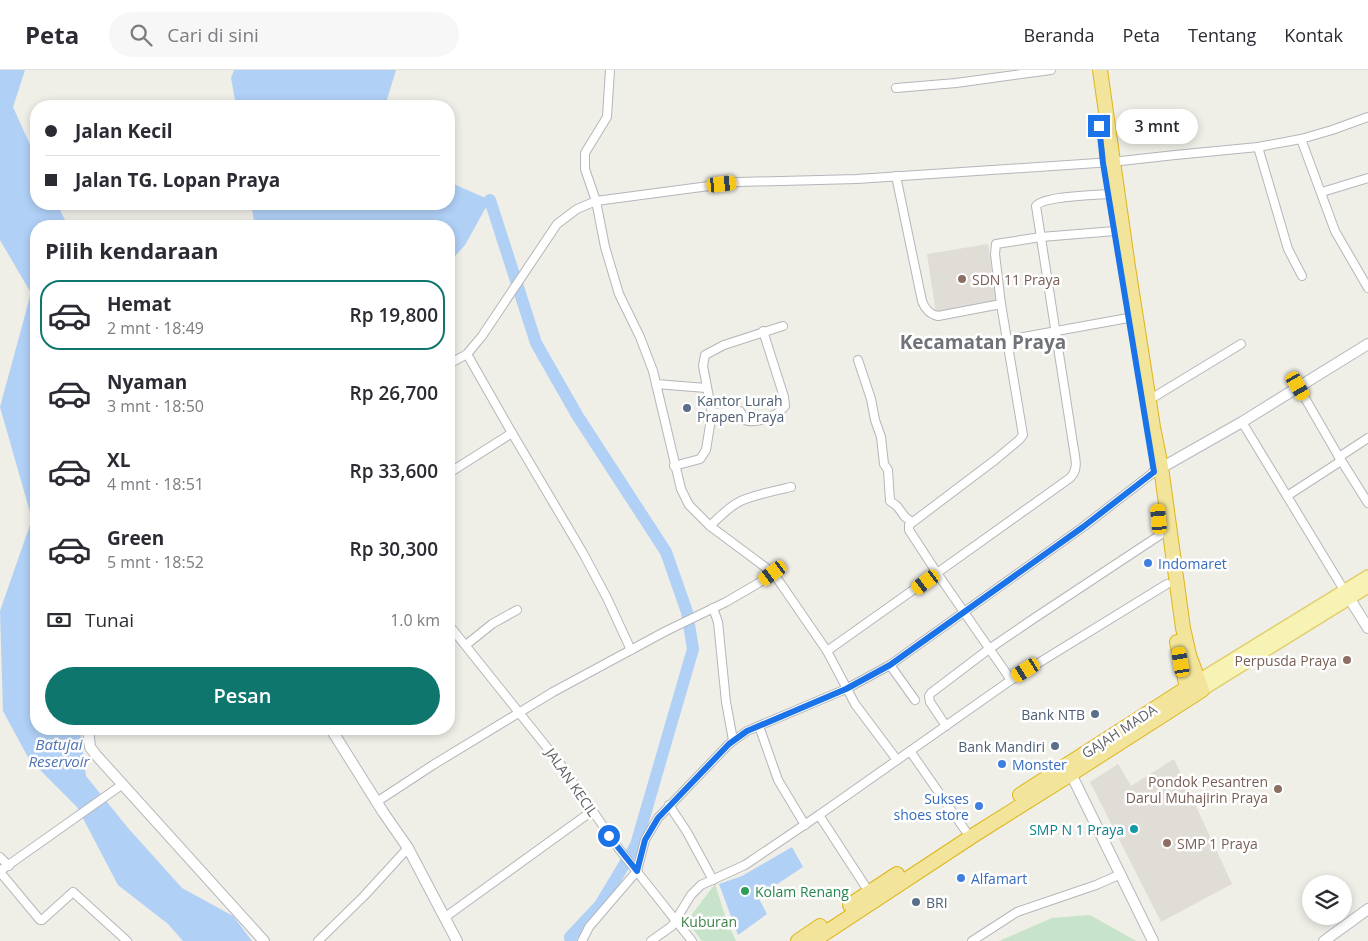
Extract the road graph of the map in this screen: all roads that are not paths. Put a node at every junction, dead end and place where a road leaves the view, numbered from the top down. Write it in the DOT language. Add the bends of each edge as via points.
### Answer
graph roads {
  1 [pos="610,70"];
  2 [pos="1051,70"];
  3 [pos="1092,70"];
  4 [pos="1100,70"];
  5 [pos="896,88"];
  6 [pos="1368,117"];
  7 [pos="1302,139"];
  8 [pos="1258,147"];
  9 [pos="1108,163"];
  10 [pos="896,176"];
  11 [pos="1368,178"];
  12 [pos="1322,192"];
  13 [pos="1109,194"];
  14 [pos="596,201"];
  15 [pos="1116,231"];
  16 [pos="1041,237"];
  17 [pos="1302,276"];
  18 [pos="1368,288"];
  19 [pos="1000,304"];
  20 [pos="1128,318"];
  21 [pos="783,326"];
  22 [pos="763,331"];
  23 [pos="1055,332"];
  24 [pos="1007,340"];
  25 [pos="1241,344"];
  26 [pos="1368,344"];
  27 [pos="467,354"];
  28 [pos="858,360"];
  29 [pos="455,361"];
  30 [pos="656,384"];
  31 [pos="1298,386"];
  32 [pos="706,388"];
  33 [pos="1149,400"];
  34 [pos="712,413"];
  35 [pos="1242,422"];
  36 [pos="512,433"];
  37 [pos="1368,438"];
  38 [pos="1340,459"];
  39 [pos="674,466"];
  40 [pos="455,469"];
  41 [pos="1158,469"];
  42 [pos="791,487"];
  43 [pos="1287,496"];
  44 [pos="1368,503"];
  45 [pos="912,522"];
  46 [pos="710,526"];
  47 [pos="1160,535"];
  48 [pos="773,573"];
  49 [pos="937,574"];
  50 [pos="1368,576"];
  51 [pos="1167,584"];
  52 [pos="1368,588"];
  53 [pos="1346,594"];
  54 [pos="713,608"];
  55 [pos="517,610"];
  56 [pos="963,612"];
  57 [pos="1368,628"];
  58 [pos="455,632"];
  59 [pos="466,645"];
  60 [pos="989,649"];
  61 [pos="631,650"];
  62 [pos="827,651"];
  63 [pos="890,665"];
  64 [pos="1011,680"];
  65 [pos="846,689"];
  66 [pos="1194,689"];
  67 [pos="915,700"];
  68 [pos="519,712"];
  69 [pos="759,726"];
  70 [pos="946,726"];
  71 [pos="88,735"];
  72 [pos="335,735"];
  73 [pos="733,740"];
  74 [pos="910,751"];
  75 [pos="897,760"];
  76 [pos="1071,774"];
  77 [pos="123,784"];
  78 [pos="378,801"];
  79 [pos="668,805"];
  80 [pos="592,811"];
  81 [pos="819,815"];
  82 [pos="806,825"];
  83 [pos="965,830"];
  84 [pos="408,848"];
  85 [pos="0,857"];
  86 [pos="9,866"];
  87 [pos="634,869"];
  88 [pos="0,872"];
  89 [pos="1121,874"];
  90 [pos="713,880"];
  91 [pos="872,896"];
  92 [pos="1368,909"];
  93 [pos="444,918"];
  94 [pos="676,921"];
  95 [pos="815,940"];
  96 [pos="127,941"];
  97 [pos="264,941"];
  98 [pos="318,941"];
  99 [pos="457,941"];
  100 [pos="582,941"];
  101 [pos="651,941"];
  102 [pos="692,941"];
  103 [pos="798,941"];
  104 [pos="972,941"];
  105 [pos="1153,941"];
  106 [pos="1324,941"];
  1 -- 14 [label="street" via="607,117 584,159"];
  2 -- 5 [label="street"];
  3 -- 9 [label="highway"];
  4 -- 9 [label="highway"];
  6 -- 7 [label="street"];
  7 -- 8 [label="street"];
  7 -- 12 [label="street"];
  8 -- 9 [label="street"];
  8 -- 17 [label="street" via="1288,249"];
  9 -- 10 [label="street"];
  9 -- 13 [label="highway"];
  9 -- 33 [label="highway"];
  10 -- 14 [label="street" via="739,182"];
  10 -- 19 [label="street" via="924,307 938,316"];
  11 -- 12 [label="street"];
  12 -- 18 [label="street" via="1335,231"];
  13 -- 15 [label="highway"];
  13 -- 16 [label="street" via="1037,204"];
  14 -- 27 [label="street" via="562,219"];
  14 -- 30 [label="street" via="619,294 640,337"];
  15 -- 16 [label="street"];
  15 -- 20 [label="highway"];
  16 -- 19 [label="street" via="995,245"];
  16 -- 23 [label="street"];
  19 -- 24 [label="street"];
  20 -- 23 [label="street"];
  20 -- 41 [label="highway"];
  21 -- 22 [label="street"];
  22 -- 32 [label="street" via="705,354"];
  22 -- 34 [label="street" via="784,406 771,417 749,422 740,411"];
  23 -- 24 [label="street"];
  23 -- 49 [label="street" via="1075,472"];
  24 -- 45 [label="street" via="1023,435"];
  25 -- 33 [label="street"];
  26 -- 31 [label="street"];
  27 -- 29 [label="street"];
  27 -- 36 [label="street"];
  28 -- 45 [label="street" via="881,437 890,501"];
  30 -- 32 [label="street"];
  30 -- 39 [label="street"];
  31 -- 35 [label="street"];
  31 -- 38 [label="street"];
  32 -- 34 [label="street"];
  33 -- 41 [label="highway"];
  34 -- 39 [label="street" via="702,457"];
  35 -- 41 [label="street"];
  35 -- 43 [label="street"];
  36 -- 40 [label="street"];
  36 -- 61 [label="street" via="583,553"];
  37 -- 38 [label="street"];
  38 -- 43 [label="street"];
  38 -- 44 [label="street"];
  39 -- 46 [label="street" via="685,499"];
  41 -- 47 [label="highway"];
  41 -- 56 [label="street"];
  41 -- 66 [label="highway"];
  42 -- 46 [label="street" via="740,501"];
  43 -- 53 [label="street"];
  45 -- 49 [label="street" via="909,530"];
  46 -- 48 [label="street"];
  47 -- 51 [label="highway"];
  47 -- 60 [label="street"];
  48 -- 54 [label="street"];
  48 -- 62 [label="street"];
  49 -- 56 [label="street"];
  49 -- 62 [label="street"];
  50 -- 53 [label="main road, GAJAH MADA"];
  51 -- 64 [label="street"];
  51 -- 66 [label="highway"];
  52 -- 53 [label="main road, GAJAH MADA"];
  53 -- 57 [label="street"];
  53 -- 66 [label="main road, GAJAH MADA"];
  54 -- 61 [label="street"];
  54 -- 73 [label="street" via="718,622"];
  55 -- 59 [label="street"];
  56 -- 60 [label="street"];
  56 -- 63 [label="street"];
  58 -- 59 [label="street, JALAN KECIL"];
  59 -- 68 [label="street, JALAN KECIL"];
  60 -- 64 [label="street"];
  60 -- 70 [label="street" via="930,695 930,702"];
  61 -- 68 [label="street"];
  62 -- 65 [label="street"];
  63 -- 65 [label="street"];
  63 -- 67 [label="street"];
  64 -- 70 [label="street"];
  65 -- 69 [label="street"];
  65 -- 75 [label="street"];
  66 -- 76 [label="highway, GAJAH MADA"];
  66 -- 83 [label="highway, GAJAH MADA"];
  68 -- 78 [label="street"];
  68 -- 80 [label="street, JALAN KECIL"];
  69 -- 73 [label="street"];
  69 -- 82 [label="street" via="778,780"];
  70 -- 74 [label="street"];
  71 -- 77 [label="street" via="93,750"];
  72 -- 78 [label="street"];
  73 -- 79 [label="street"];
  74 -- 75 [label="street"];
  74 -- 83 [label="street"];
  75 -- 81 [label="street"];
  76 -- 89 [label="street"];
  76 -- 91 [label="highway, GAJAH MADA"];
  77 -- 86 [label="street"];
  77 -- 97 [label="street"];
  78 -- 84 [label="street"];
  79 -- 87 [label="street" via="651,827"];
  79 -- 90 [label="street"];
  80 -- 87 [label="street, JALAN KECIL"];
  80 -- 93 [label="street"];
  81 -- 82 [label="street"];
  81 -- 91 [label="street"];
  82 -- 90 [label="street" via="745,865"];
  83 -- 91 [label="highway, GAJAH MADA"];
  84 -- 93 [label="street"];
  84 -- 98 [label="street"];
  85 -- 86 [label="street"];
  86 -- 88 [label="street"];
  87 -- 94 [label="street, JALAN KECIL"];
  87 -- 100 [label="street" via="589,927"];
  88 -- 96 [label="street" via="40,920 73,892"];
  89 -- 104 [label="street" via="1022,909"];
  89 -- 105 [label="street"];
  90 -- 94 [label="street" via="696,889"];
  91 -- 95 [label="highway, GAJAH MADA"];
  91 -- 103 [label="highway, GAJAH MADA"];
  92 -- 106 [label="street"];
  93 -- 99 [label="street"];
  94 -- 101 [label="street"];
  94 -- 102 [label="street, JALAN KECIL"];
}
